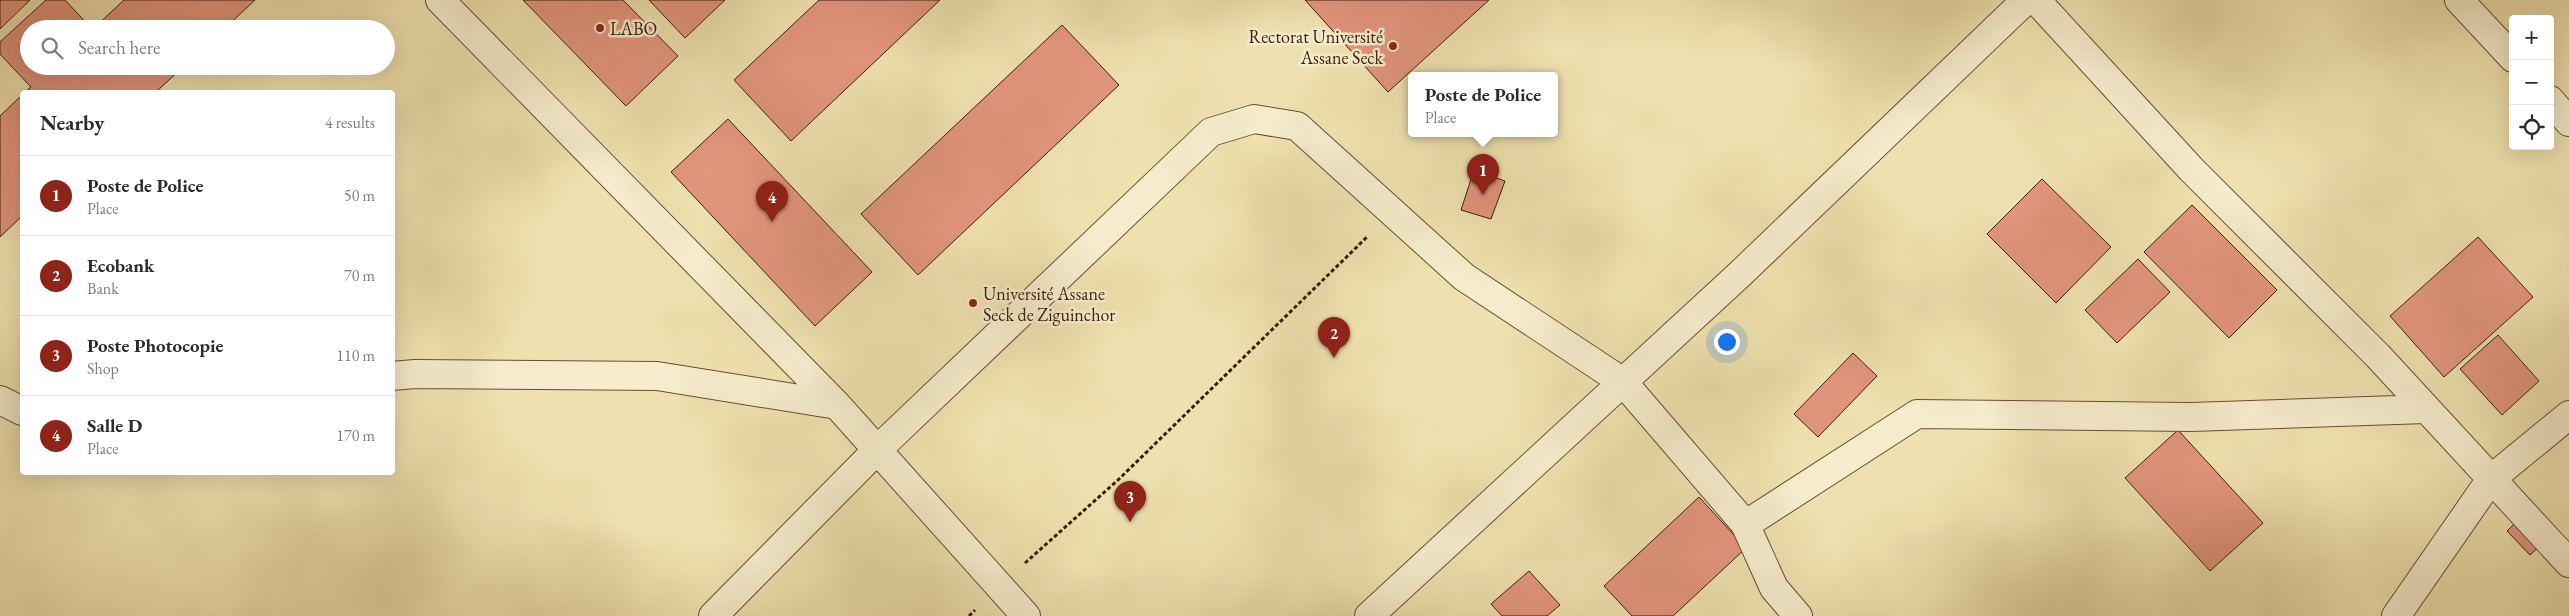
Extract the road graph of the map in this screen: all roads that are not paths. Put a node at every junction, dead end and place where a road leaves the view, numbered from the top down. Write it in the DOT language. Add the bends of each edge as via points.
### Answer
graph roads {
  1 [pos="440,0"];
  2 [pos="2026,0"];
  3 [pos="2036,0"];
  4 [pos="2459,0"];
  5 [pos="2509,54"];
  6 [pos="2554,105"];
  7 [pos="2569,122"];
  8 [pos="395,376"];
  9 [pos="1623,382"];
  10 [pos="0,400"];
  11 [pos="837,405"];
  12 [pos="2426,409"];
  13 [pos="20,410"];
  14 [pos="2569,415"];
  15 [pos="876,451"];
  16 [pos="2491,479"];
  17 [pos="1745,525"];
  18 [pos="2569,563"];
  19 [pos="713,616"];
  20 [pos="1026,616"];
  21 [pos="1369,616"];
  22 [pos="1798,616"];
  23 [pos="2396,616"];
  1 -- 11 [label="street"];
  2 -- 9 [label="street"];
  3 -- 12 [label="street" via="2191,169 2378,356"];
  4 -- 5 [label="street"];
  6 -- 7 [label="street"];
  8 -- 11 [label="street" via="657,376"];
  9 -- 15 [label="street" via="1464,277 1297,126 1254,119 1211,132"];
  9 -- 17 [label="street"];
  9 -- 21 [label="street"];
  10 -- 13 [label="street"];
  11 -- 15 [label="street"];
  12 -- 16 [label="street"];
  12 -- 17 [label="street" via="2191,417 1917,414"];
  14 -- 16 [label="street"];
  15 -- 19 [label="street"];
  15 -- 20 [label="street"];
  16 -- 18 [label="street"];
  16 -- 23 [label="street"];
  17 -- 22 [label="street" via="1774,588"];
}
